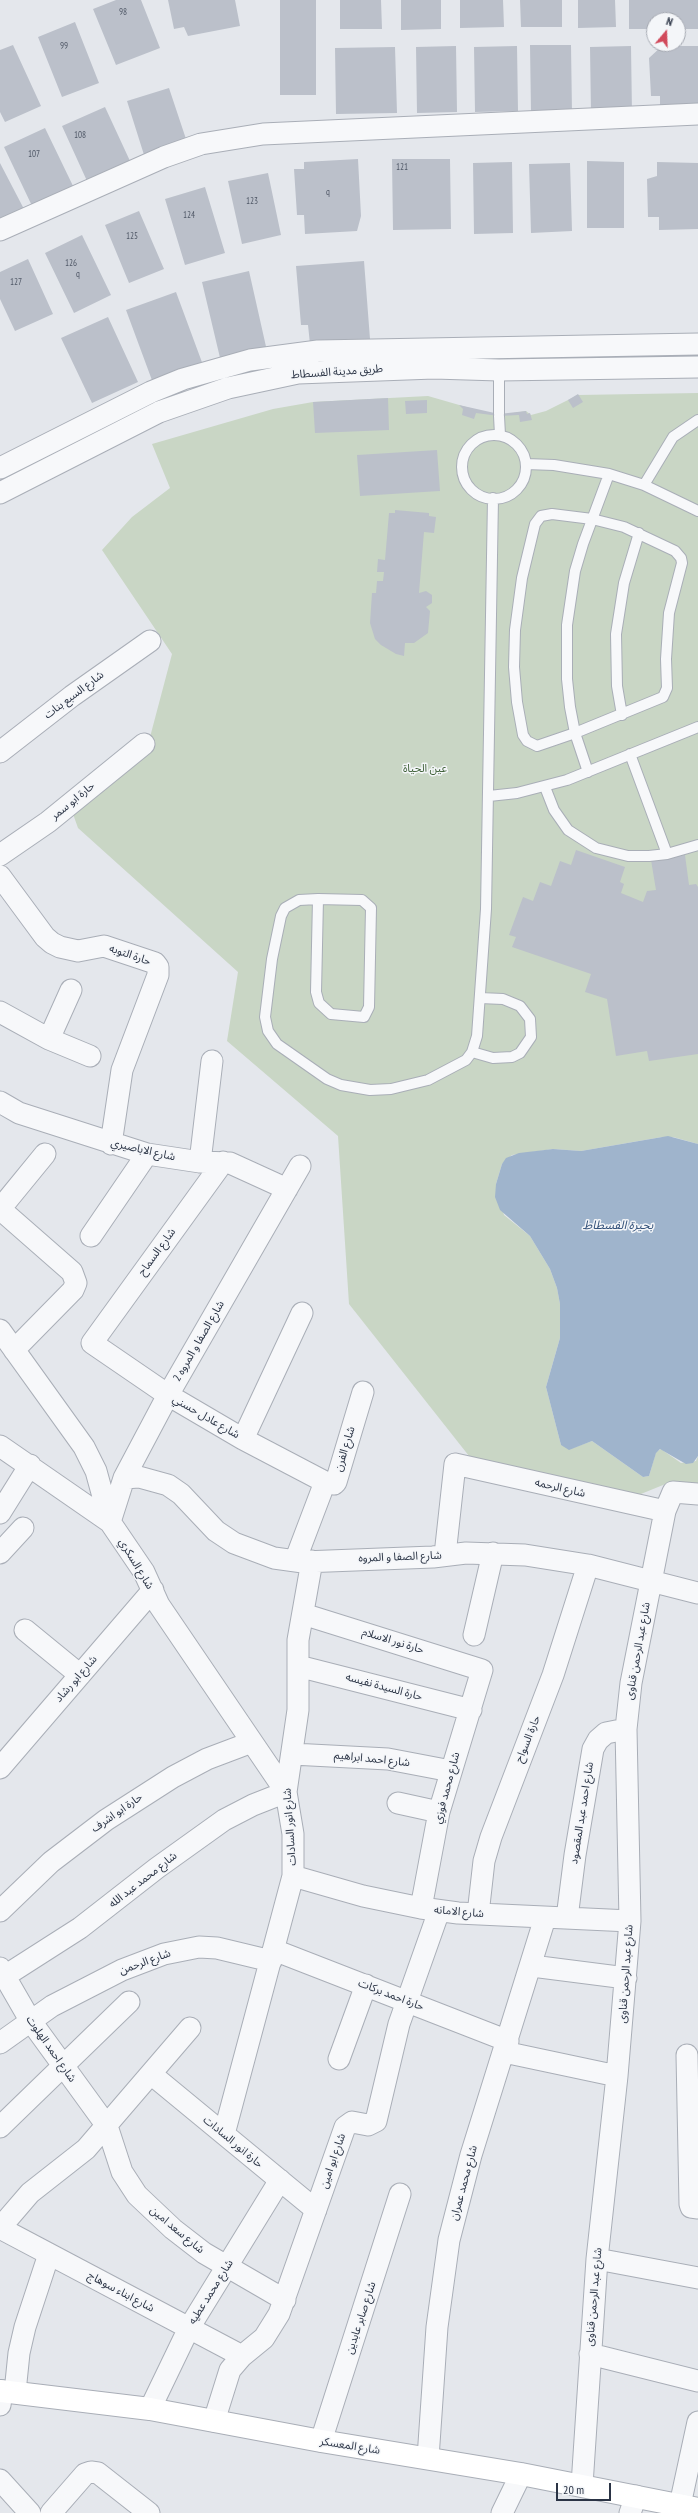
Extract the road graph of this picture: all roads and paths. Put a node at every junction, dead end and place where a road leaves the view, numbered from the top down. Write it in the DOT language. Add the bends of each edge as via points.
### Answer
graph roads {
  1 [pos="698,114"];
  2 [pos="0,230"];
  3 [pos="698,344"];
  4 [pos="698,367"];
  5 [pos="499,370"];
  6 [pos="698,420"];
  7 [pos="500,436"];
  8 [pos="526,464"];
  9 [pos="0,468"];
  10 [pos="609,474"];
  11 [pos="644,485"];
  12 [pos="0,492"];
  13 [pos="494,498"];
  14 [pos="698,511"];
  15 [pos="592,519"];
  16 [pos="639,533"];
  17 [pos="150,641"];
  18 [pos="622,715"];
  19 [pos="698,727"];
  20 [pos="575,733"];
  21 [pos="144,744"];
  22 [pos="0,752"];
  23 [pos="630,754"];
  24 [pos="588,772"];
  25 [pos="545,787"];
  26 [pos="489,796"];
  27 [pos="698,845"];
  28 [pos="667,854"];
  29 [pos="0,855"];
  30 [pos="0,876"];
  31 [pos="318,899"];
  32 [pos="71,990"];
  33 [pos="480,998"];
  34 [pos="0,1012"];
  35 [pos="49,1039"];
  36 [pos="472,1052"];
  37 [pos="90,1056"];
  38 [pos="212,1061"];
  39 [pos="0,1102"];
  40 [pos="111,1144"];
  41 [pos="45,1154"];
  42 [pos="147,1154"];
  43 [pos="200,1162"];
  44 [pos="223,1162"];
  45 [pos="300,1166"];
  46 [pos="287,1189"];
  47 [pos="0,1209"];
  48 [pos="91,1236"];
  49 [pos="302,1313"];
  50 [pos="0,1330"];
  51 [pos="92,1343"];
  52 [pos="14,1350"];
  53 [pos="363,1392"];
  54 [pos="168,1395"];
  55 [pos="243,1439"];
  56 [pos="0,1446"];
  57 [pos="30,1465"];
  58 [pos="124,1478"];
  59 [pos="325,1482"];
  60 [pos="698,1494"];
  61 [pos="665,1511"];
  62 [pos="0,1513"];
  63 [pos="110,1522"];
  64 [pos="23,1528"];
  65 [pos="0,1553"];
  66 [pos="493,1553"];
  67 [pos="445,1555"];
  68 [pos="303,1561"];
  69 [pos="588,1565"];
  70 [pos="650,1581"];
  71 [pos="153,1590"];
  72 [pos="698,1593"];
  73 [pos="303,1614"];
  74 [pos="25,1630"];
  75 [pos="474,1635"];
  76 [pos="298,1666"];
  77 [pos="482,1670"];
  78 [pos="80,1675"];
  79 [pos="471,1710"];
  80 [pos="626,1729"];
  81 [pos="252,1742"];
  82 [pos="292,1754"];
  83 [pos="0,1768"];
  84 [pos="451,1771"];
  85 [pos="286,1792"];
  86 [pos="398,1803"];
  87 [pos="439,1812"];
  88 [pos="293,1876"];
  89 [pos="430,1910"];
  90 [pos="0,1911"];
  91 [pos="478,1914"];
  92 [pos="545,1918"];
  93 [pos="567,1918"];
  94 [pos="630,1921"];
  95 [pos="273,1955"];
  96 [pos="532,1966"];
  97 [pos="2,1972"];
  98 [pos="626,1978"];
  99 [pos="366,1986"];
  100 [pos="406,2001"];
  101 [pos="129,2002"];
  102 [pos="30,2020"];
  103 [pos="190,2028"];
  104 [pos="0,2043"];
  105 [pos="506,2047"];
  106 [pos="687,2055"];
  107 [pos="339,2059"];
  108 [pos="64,2067"];
  109 [pos="151,2074"];
  110 [pos="617,2076"];
  111 [pos="693,2109"];
  112 [pos="107,2126"];
  113 [pos="0,2127"];
  114 [pos="224,2134"];
  115 [pos="280,2180"];
  116 [pos="400,2194"];
  117 [pos="698,2208"];
  118 [pos="316,2210"];
  119 [pos="0,2228"];
  120 [pos="49,2254"];
  121 [pos="597,2259"];
  122 [pos="226,2268"];
  123 [pos="698,2278"];
  124 [pos="285,2300"];
  125 [pos="188,2328"];
  126 [pos="590,2354"];
  127 [pos="242,2356"];
  128 [pos="698,2381"];
  129 [pos="4,2395"];
  130 [pos="150,2409"];
  131 [pos="214,2421"];
  132 [pos="698,2422"];
  133 [pos="321,2441"];
  134 [pos="428,2458"];
  135 [pos="520,2474"];
  136 [pos="0,2480"];
  137 [pos="582,2485"];
  138 [pos="633,2504"];
  139 [pos="692,2509"];
  140 [pos="30,2513"];
  141 [pos="51,2513"];
  142 [pos="149,2513"];
  143 [pos="502,2513"];
  1 -- 2 [label="street" via="263,134 201,144 164,157"];
  3 -- 9 [label="street, طريق مدينة الفسطاط" via="318,350 250,360 210,370 151,392"];
  4 -- 5 [label="street, طريق مدينة الفسطاط"];
  5 -- 7 [label="lane"];
  5 -- 12 [label="street, طريق مدينة الفسطاط" via="434,368 298,373 228,388 159,412"];
  6 -- 11 [label="lane" via="673,437"];
  7 -- 8 [label="lane" via="515,442"];
  7 -- 13 [label="lane" via="487,436 475,441 462,463 470,487 481,495"];
  8 -- 10 [label="lane"];
  8 -- 13 [label="lane" via="524,477 518,488 506,496"];
  10 -- 11 [label="lane"];
  10 -- 15 [label="lane"];
  11 -- 14 [label="lane"];
  13 -- 26 [label="lane"];
  15 -- 16 [label="lane"];
  15 -- 20 [label="lane" via="575,571 566,624 567,680"];
  15 -- 20 [label="lane" via="552,514 537,520 522,578 515,630 514,667 517,702 526,741 537,746"];
  16 -- 18 [label="lane" via="624,583 616,634 617,686"];
  16 -- 18 [label="lane" via="679,554 682,562 669,613 665,694 659,700"];
  17 -- 22 [label="street, شارع السبع بنات" via="72,696"];
  18 -- 20 [label="lane"];
  19 -- 23 [label="lane"];
  20 -- 24 [label="lane"];
  21 -- 29 [label="street, حارة ابو سمر" via="48,822"];
  23 -- 24 [label="lane"];
  23 -- 28 [label="lane"];
  24 -- 25 [label="lane"];
  25 -- 26 [label="lane"];
  25 -- 28 [label="lane" via="560,820 568,830 591,846 611,854 628,856"];
  26 -- 33 [label="lane" via="486,909"];
  27 -- 28 [label="lane"];
  30 -- 40 [label="street, حارة التوبه" via="45,937 60,948 78,951 104,946 155,963 158,967 158,975 122,1070"];
  31 -- 31 [label="lane" via="362,900 371,908 369,1007 364,1017 331,1014 319,1003 316,992"];
  31 -- 36 [label="lane" via="299,900 286,908 281,916 272,959 265,1017 268,1031 277,1044 328,1079 341,1085 370,1090 391,1089 428,1080 458,1066"];
  32 -- 35 [label="street"];
  33 -- 36 [label="lane" via="477,1036"];
  33 -- 36 [label="lane" via="503,999 520,1006 530,1019 530,1037 520,1053 512,1057 493,1058"];
  34 -- 35 [label="street"];
  35 -- 37 [label="street"];
  38 -- 43 [label="street"];
  39 -- 40 [label="street, شارع الاباصيري" via="19,1114"];
  40 -- 42 [label="street, شارع الاباصيري"];
  41 -- 47 [label="street"];
  42 -- 43 [label="street, شارع الاباصيري"];
  42 -- 48 [label="street"];
  43 -- 44 [label="street, شارع الاباصيري"];
  44 -- 46 [label="street, شارع الاباصيري"];
  44 -- 51 [label="street, شارع السماح"];
  45 -- 46 [label="street, شارع الصفا و المروه 2"];
  46 -- 54 [label="street, شارع الصفا و المروه 2"];
  47 -- 52 [label="street" via="76,1278 73,1290"];
  49 -- 55 [label="street"];
  50 -- 52 [label="street, شارع السكري"];
  51 -- 54 [label="street, شارع عادل حسني"];
  52 -- 63 [label="street, شارع السكري" via="84,1447 96,1471"];
  53 -- 59 [label="street, شارع الفرن" via="336,1482"];
  54 -- 55 [label="street, شارع عادل حسني"];
  54 -- 58 [label="street, شارع الصفا و المروه 2"];
  55 -- 59 [label="street, شارع عادل حسني"];
  56 -- 57 [label="street"];
  57 -- 62 [label="street"];
  57 -- 63 [label="street"];
  58 -- 63 [label="street, شارع الصفا و المروه 2"];
  58 -- 68 [label="street, شارع الصفا و المروه" via="140,1477 168,1485 181,1494 216,1532 234,1543 274,1558"];
  59 -- 68 [label="street, شارع الفرن"];
  60 -- 61 [label="street, شارع عبد الرحمن قناوى" via="674,1492"];
  61 -- 67 [label="street, شارع الرحمه" via="456,1464"];
  61 -- 70 [label="street, شارع عبد الرحمن قناوى"];
  63 -- 71 [label="street, شارع السكري" via="134,1555"];
  64 -- 65 [label="street"];
  66 -- 67 [label="street, شارع الصفا و المروه"];
  66 -- 69 [label="street, شارع الصفا و المروه"];
  66 -- 75 [label="street"];
  67 -- 68 [label="street, شارع الصفا و المروه"];
  68 -- 73 [label="street, شارع انور السادات"];
  69 -- 70 [label="street, شارع الصفا و المروه"];
  69 -- 91 [label="street, حارة السواح" via="554,1675 490,1837 484,1862"];
  70 -- 72 [label="street, شارع الصفا و المروه"];
  70 -- 80 [label="street, شارع عبد الرحمن قناوى" via="631,1683"];
  71 -- 78 [label="street, شارع ابو رشاد"];
  71 -- 81 [label="street, شارع السكري" via="159,1605"];
  73 -- 76 [label="street, شارع انور السادات" via="298,1640"];
  73 -- 77 [label="street, حارة نور الاسلام"];
  74 -- 78 [label="street"];
  76 -- 79 [label="street, حارة السيدة نفيسه"];
  76 -- 82 [label="street, شارع انور السادات" via="298,1710"];
  77 -- 79 [label="street, شارع محمد فوزي"];
  78 -- 83 [label="street, شارع ابو رشاد"];
  79 -- 84 [label="street, شارع محمد فوزي"];
  80 -- 93 [label="street, شارع احمد عبد المقصود" via="606,1733 593,1749"];
  80 -- 94 [label="street, شارع عبد الرحمن قناوى"];
  81 -- 85 [label="street, شارع السكري"];
  81 -- 90 [label="street, حارة ابو اشرف" via="207,1759 173,1777 106,1820 51,1862"];
  82 -- 84 [label="street, شارع احمد ابراهيم" via="388,1759"];
  82 -- 85 [label="street, شارع انور السادات"];
  84 -- 87 [label="street, شارع محمد فوزي"];
  85 -- 88 [label="street, شارع انور السادات" via="293,1834"];
  85 -- 97 [label="street, شارع محمد عبد الله" via="252,1805 224,1820 80,1928"];
  86 -- 87 [label="street"];
  87 -- 89 [label="street, شارع محمد فوزي"];
  88 -- 89 [label="street, شارع الامانه" via="363,1896"];
  88 -- 95 [label="street, شارع انور السادات"];
  89 -- 91 [label="street, شارع الامانه"];
  89 -- 100 [label="street, شارع ابو امين"];
  91 -- 92 [label="street, شارع الامانه"];
  92 -- 93 [label="street, شارع الامانه"];
  92 -- 96 [label="street, شارع محمد عمران"];
  93 -- 94 [label="street, شارع الامانه"];
  94 -- 98 [label="street, شارع عبد الرحمن قناوى"];
  95 -- 99 [label="street, حارة احمد بركات"];
  95 -- 102 [label="street, شارع الرحمن" via="217,1948 181,1950 122,1970"];
  95 -- 114 [label="street, شارع انور السادات"];
  96 -- 98 [label="street"];
  96 -- 105 [label="street, شارع محمد عمران"];
  97 -- 102 [label="street, شارع احمد الهلوت"];
  98 -- 110 [label="street, شارع عبد الرحمن قناوى"];
  99 -- 100 [label="street, حارة احمد بركات"];
  99 -- 107 [label="street"];
  100 -- 105 [label="street, حارة احمد بركات"];
  100 -- 118 [label="street, شارع ابو امين" via="376,2121 368,2125 352,2122 345,2127"];
  101 -- 108 [label="street"];
  102 -- 104 [label="street, شارع الرحمن"];
  102 -- 108 [label="street, شارع احمد الهلوت"];
  103 -- 109 [label="street"];
  105 -- 110 [label="street, حارة احمد بركات"];
  105 -- 134 [label="street, شارع محمد عمران" via="471,2155 450,2240 437,2327"];
  106 -- 111 [label="street"];
  108 -- 112 [label="street, شارع احمد الهلوت"];
  108 -- 113 [label="street"];
  109 -- 112 [label="street"];
  109 -- 114 [label="street, حارة انور السادات"];
  110 -- 121 [label="street, شارع عبد الرحمن قناوى"];
  111 -- 117 [label="street" via="690,2204 691,2207"];
  112 -- 119 [label="street" via="86,2149 30,2193"];
  112 -- 122 [label="street, شارع سعد امين" via="122,2172 129,2185 173,2229"];
  114 -- 115 [label="street, حارة انور السادات"];
  115 -- 118 [label="street, حارة انور السادات"];
  115 -- 122 [label="street, شارع محمد عطيه"];
  116 -- 133 [label="street, شارع صابر عابدين"];
  118 -- 124 [label="street, شارع ابو امين"];
  119 -- 120 [label="street, شارع ابناء سوهاج"];
  120 -- 125 [label="street, شارع ابناء سوهاج"];
  120 -- 129 [label="street"];
  121 -- 123 [label="street"];
  121 -- 126 [label="street, شارع عبد الرحمن قناوى"];
  122 -- 124 [label="street, شارع سعد امين"];
  122 -- 125 [label="street, شارع محمد عطيه"];
  124 -- 127 [label="street, شارع ابو امين" via="264,2338"];
  125 -- 127 [label="street, شارع ابناء سوهاج"];
  125 -- 130 [label="street, شارع محمد عطيه"];
  126 -- 128 [label="street"];
  126 -- 137 [label="street, شارع عبد الرحمن قناوى"];
  127 -- 131 [label="street, شارع ابو امين" via="230,2370"];
  129 -- 130 [label="street, شارع المعسكر"];
  130 -- 131 [label="street, شارع المعسكر"];
  131 -- 133 [label="street, شارع المعسكر"];
  132 -- 139 [label="street"];
  133 -- 134 [label="street, شارع المعسكر"];
  134 -- 135 [label="street, شارع المعسكر"];
  135 -- 137 [label="street, شارع المعسكر"];
  135 -- 143 [label="street"];
  136 -- 140 [label="street"];
  137 -- 138 [label="street, شارع المعسكر"];
  138 -- 139 [label="street, شارع المعسكر"];
  141 -- 142 [label="street" via="84,2474 91,2472 98,2473"];
}
